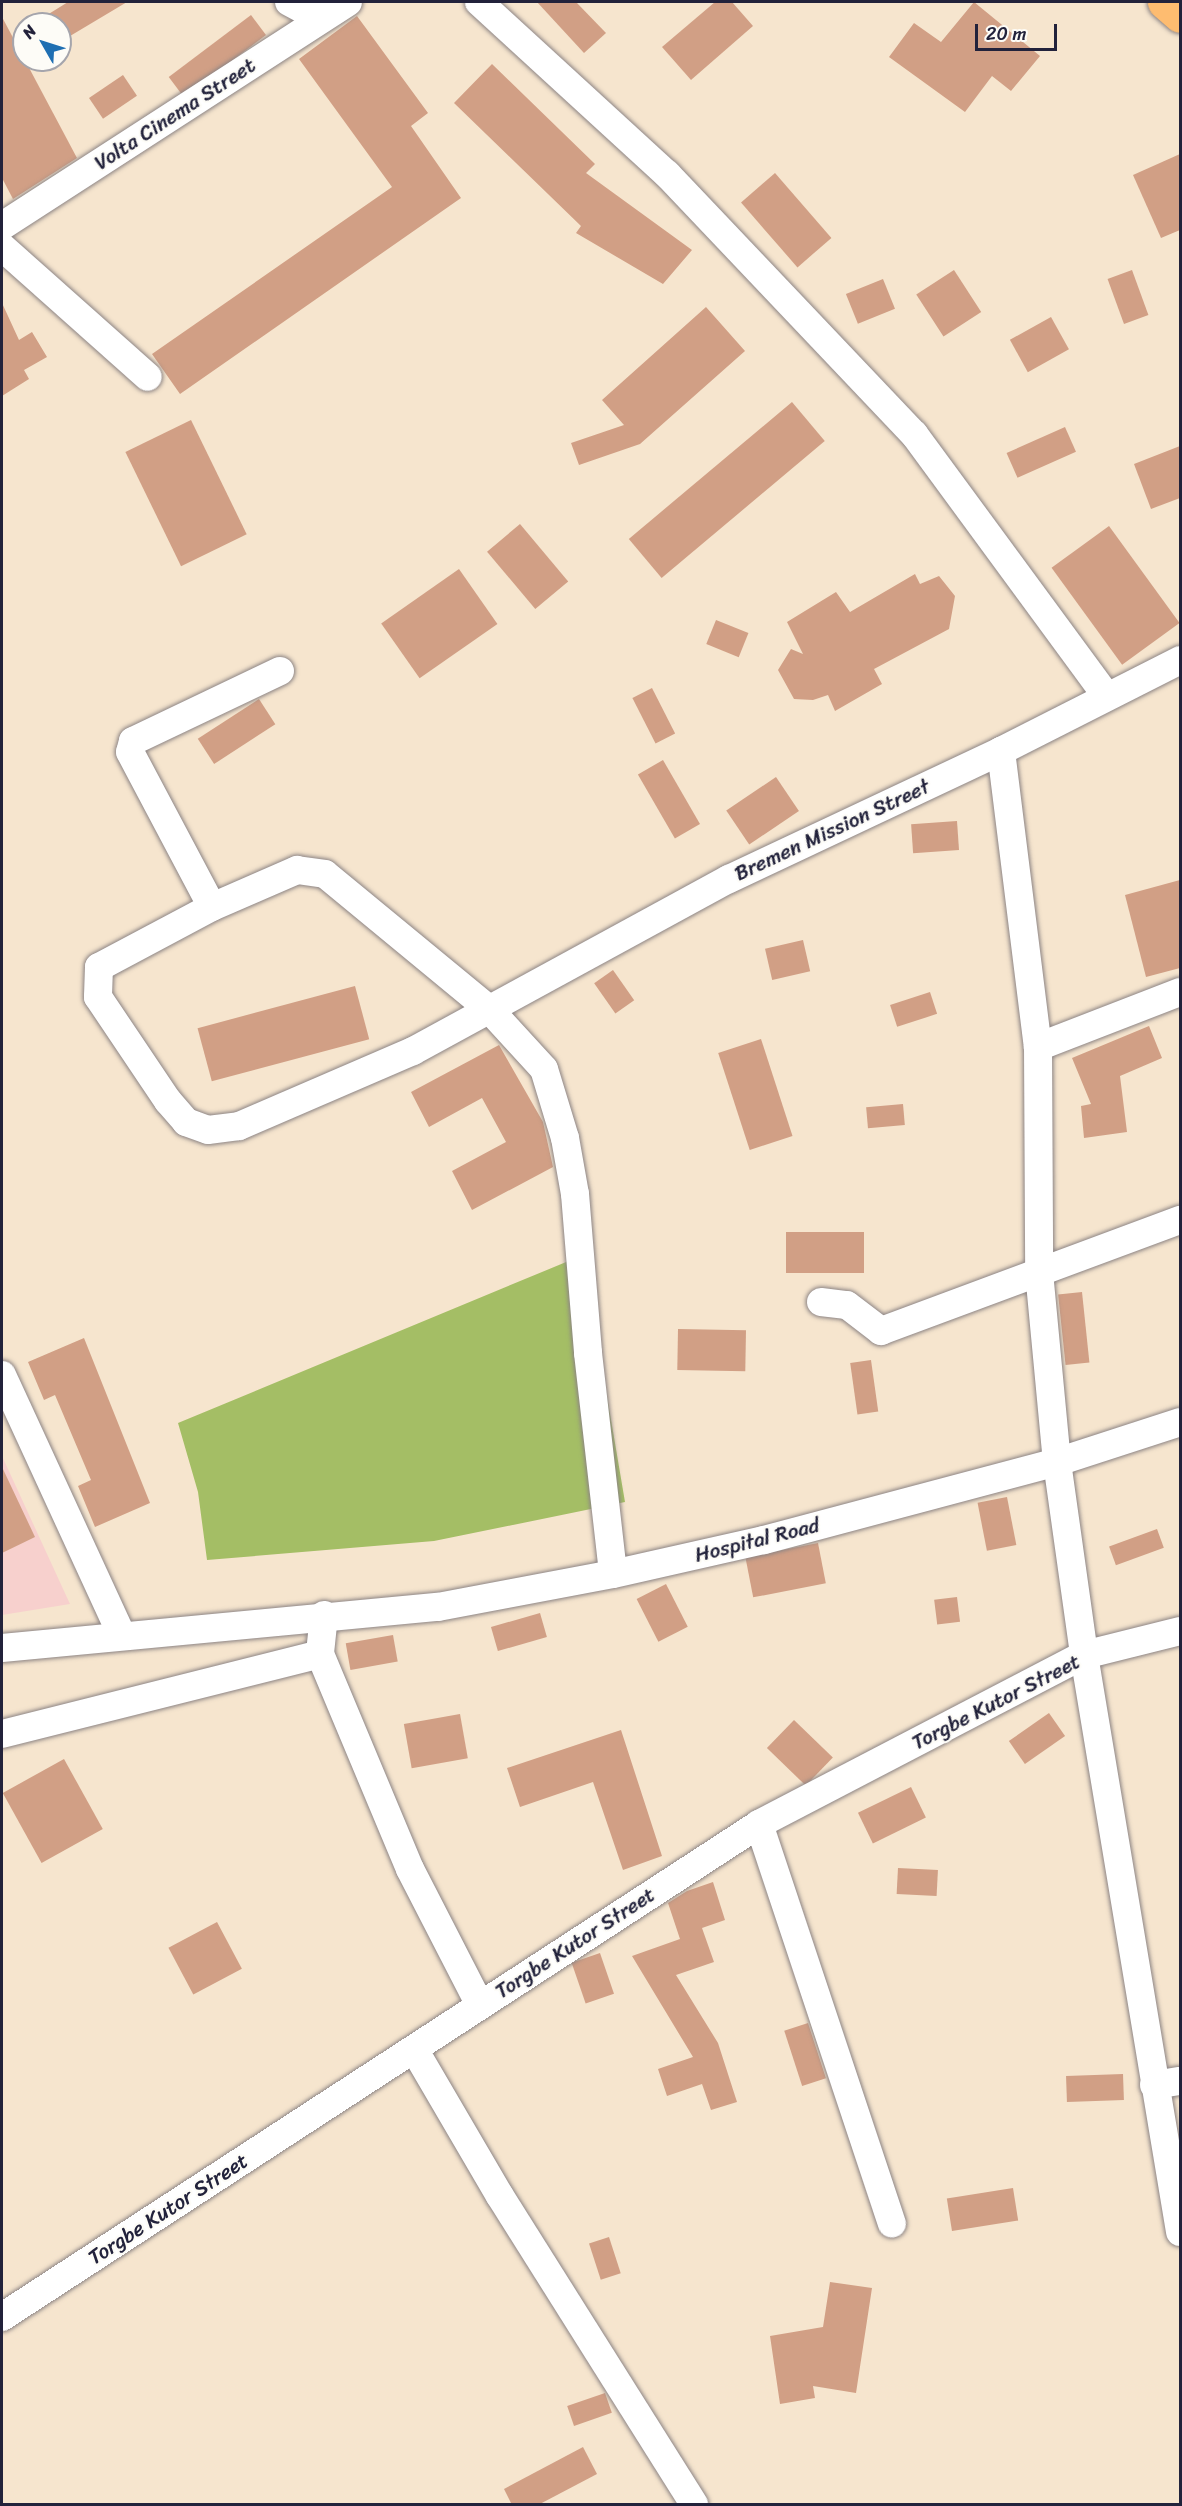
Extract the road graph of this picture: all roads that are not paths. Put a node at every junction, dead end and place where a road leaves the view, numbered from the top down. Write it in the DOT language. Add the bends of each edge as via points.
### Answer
graph roads {
  1 [pos="289,2"];
  2 [pos="348,2"];
  3 [pos="479,2"];
  4 [pos="1164,2"];
  5 [pos="1180,16"];
  6 [pos="321,19"];
  7 [pos="2,226"];
  8 [pos="2,247"];
  9 [pos="148,377"];
  10 [pos="1180,660"];
  11 [pos="280,671"];
  12 [pos="1106,695"];
  13 [pos="1001,751"];
  14 [pos="212,907"];
  15 [pos="1180,992"];
  16 [pos="489,1010"];
  17 [pos="1038,1047"];
  18 [pos="1180,1220"];
  19 [pos="1039,1272"];
  20 [pos="821,1302"];
  21 [pos="2,1375"];
  22 [pos="1180,1422"];
  23 [pos="1057,1462"];
  24 [pos="613,1574"];
  25 [pos="324,1615"];
  26 [pos="1180,1631"];
  27 [pos="121,1634"];
  28 [pos="2,1648"];
  29 [pos="320,1654"];
  30 [pos="1084,1655"];
  31 [pos="2,1734"];
  32 [pos="759,1824"];
  33 [pos="480,2005"];
  34 [pos="414,2049"];
  35 [pos="1167,2083"];
  36 [pos="892,2223"];
  37 [pos="1180,2232"];
  38 [pos="2,2317"];
  39 [pos="694,2505"];
  1 -- 6 [label="street"];
  2 -- 6 [label="street, Volta Cinema Street"];
  3 -- 12 [label="street" via="667,174 914,434"];
  4 -- 5 [label="highway"];
  6 -- 7 [label="street, Volta Cinema Street"];
  8 -- 9 [label="street"];
  10 -- 12 [label="street, Bremen Mission Street"];
  11 -- 14 [label="street" via="133,741 130,752"];
  12 -- 13 [label="street, Bremen Mission Street"];
  13 -- 16 [label="street, Bremen Mission Street" via="729,879"];
  13 -- 17 [label="street"];
  14 -- 16 [label="street, Bremen Mission Street" via="297,870 325,874"];
  14 -- 16 [label="street, Bremen Mission Street" via="99,967 96,978 98,997 186,1122 208,1130 250,1121 413,1051"];
  15 -- 17 [label="street"];
  16 -- 24 [label="street, Bremen Mission Street" via="544,1069 565,1138 575,1194"];
  17 -- 19 [label="street"];
  18 -- 19 [label="street"];
  19 -- 20 [label="street" via="881,1331 847,1305"];
  19 -- 23 [label="street"];
  21 -- 27 [label="street"];
  22 -- 23 [label="street, Hospital Road"];
  23 -- 24 [label="street, Hospital Road" via="764,1540"];
  23 -- 30 [label="street"];
  24 -- 25 [label="street, Hospital Road" via="438,1607"];
  25 -- 27 [label="street, Hospital Road"];
  25 -- 29 [label="street"];
  26 -- 30 [label="street, Torgbe Kutor Street"];
  27 -- 28 [label="street, Hospital Road"];
  29 -- 31 [label="street"];
  29 -- 33 [label="street" via="410,1869"];
  30 -- 32 [label="street, Torgbe Kutor Street"];
  30 -- 35 [label="street"];
  32 -- 33 [label="street, Torgbe Kutor Street"];
  32 -- 36 [label="street"];
  33 -- 34 [label="street, Torgbe Kutor Street"];
  34 -- 38 [label="street, Torgbe Kutor Street"];
  34 -- 39 [label="street" via="500,2196"];
  35 -- 37 [label="street"];
}
